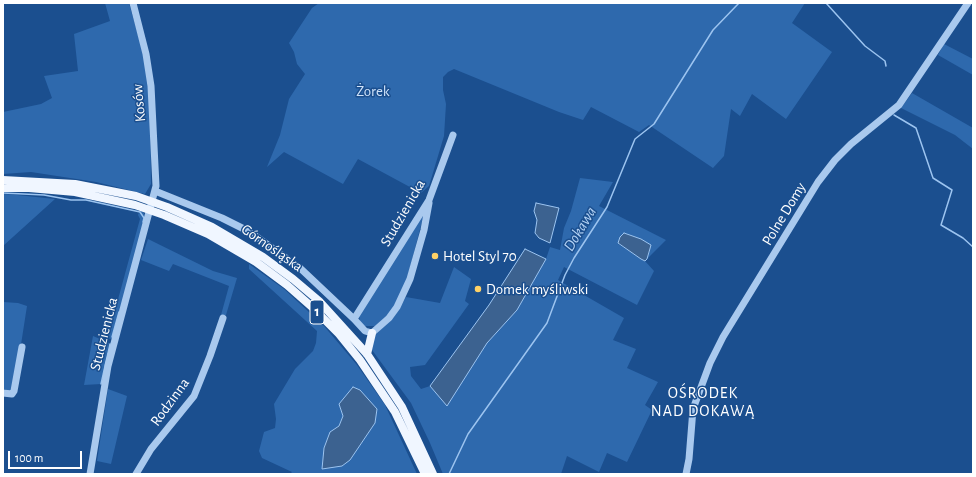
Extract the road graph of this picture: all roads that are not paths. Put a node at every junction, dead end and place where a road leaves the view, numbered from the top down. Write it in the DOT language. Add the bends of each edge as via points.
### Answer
graph roads {
  1 [pos="133,3"];
  2 [pos="968,3"];
  3 [pos="453,135"];
  4 [pos="3,180"];
  5 [pos="3,188"];
  6 [pos="155,191"];
  7 [pos="429,200"];
  8 [pos="153,202"];
  9 [pos="151,210"];
  10 [pos="222,318"];
  11 [pos="354,319"];
  12 [pos="372,333"];
  13 [pos="22,346"];
  14 [pos="367,354"];
  15 [pos="3,392"];
  16 [pos="90,474"];
  17 [pos="136,474"];
  18 [pos="425,474"];
  19 [pos="434,474"];
  20 [pos="686,474"];
  1 -- 6 [label="street, Kosów" via="151,86"];
  2 -- 20 [label="street, Polne Domy" via="899,106 851,144 818,182 723,337 693,408"];
  3 -- 7 [label="street, Studzienicka"];
  4 -- 8 [label="main road, Górnośląska / 1" via="75,184"];
  5 -- 9 [label="main road, Górnośląska / 1" via="75,192"];
  6 -- 8 [label="street, Kosów"];
  6 -- 11 [label="street" via="250,232 300,268"];
  7 -- 11 [label="street, Studzienicka"];
  7 -- 12 [label="street" via="424,230 404,295 390,318"];
  8 -- 9 [label="street, Studzienicka"];
  8 -- 14 [label="main road, Górnośląska / 1" via="244,244 279,268 332,314"];
  9 -- 16 [label="street, Studzienicka" via="108,366"];
  9 -- 18 [label="main road, Górnośląska / 1" via="194,227 240,251 312,307 339,334 384,392 408,435"];
  10 -- 17 [label="street, Rodzinna" via="194,396 151,449"];
  11 -- 12 [label="street" via="365,331"];
  12 -- 14 [label="main road"];
  13 -- 15 [label="street" via="14,391 12,394"];
  14 -- 19 [label="main road, Górnośląska / 1" via="402,407"];
}
